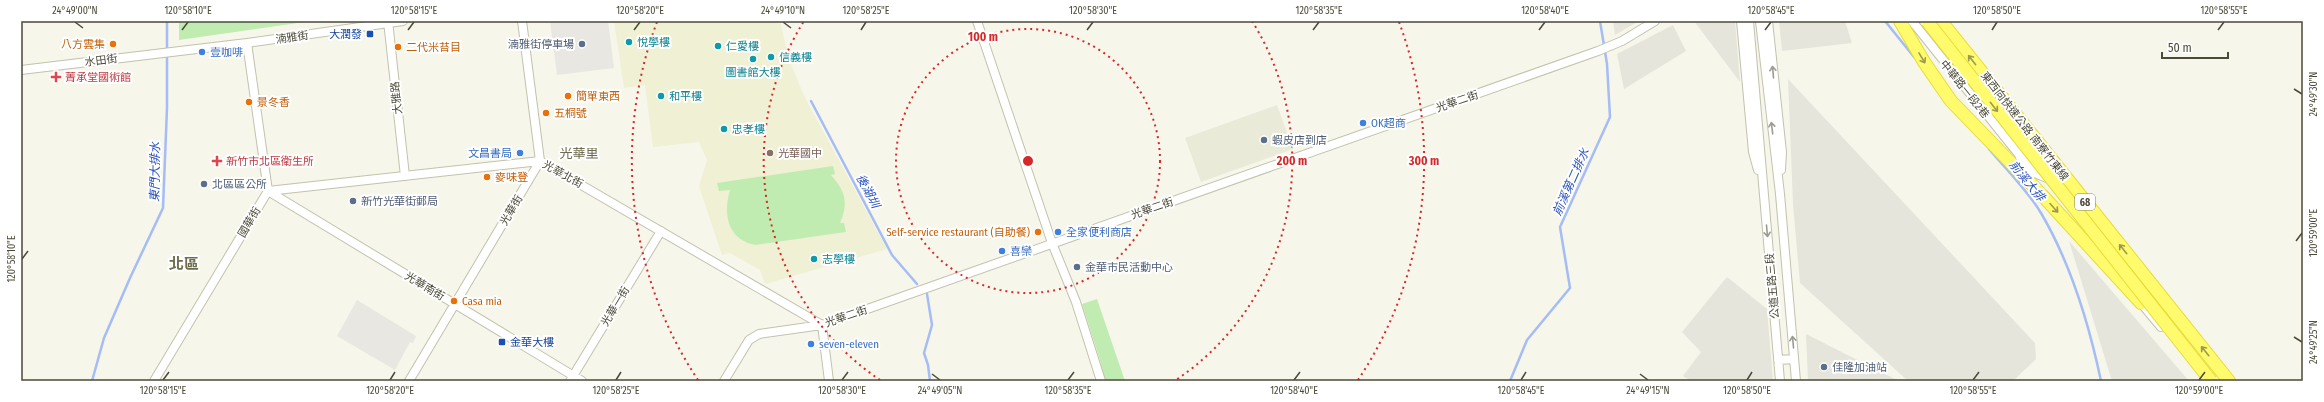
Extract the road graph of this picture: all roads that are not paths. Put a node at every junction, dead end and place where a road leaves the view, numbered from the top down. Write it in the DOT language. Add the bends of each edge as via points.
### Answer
graph roads {
  1 [pos="403,21"];
  2 [pos="522,21"];
  3 [pos="977,21"];
  4 [pos="1655,21"];
  5 [pos="1741,21"];
  6 [pos="1749,21"];
  7 [pos="1760,21"];
  8 [pos="1768,21"];
  9 [pos="1900,21"];
  10 [pos="1912,21"];
  11 [pos="1927,21"];
  12 [pos="1941,21"];
  13 [pos="388,22"];
  14 [pos="247,43"];
  15 [pos="180,50"];
  16 [pos="21,70"];
  17 [pos="540,161"];
  18 [pos="405,176"];
  19 [pos="268,191"];
  20 [pos="1763,192"];
  21 [pos="1780,194"];
  22 [pos="661,231"];
  23 [pos="1052,243"];
  24 [pos="2139,285"];
  25 [pos="2141,303"];
  26 [pos="455,304"];
  27 [pos="822,325"];
  28 [pos="2168,335"];
  29 [pos="1794,358"];
  30 [pos="1778,360"];
  31 [pos="572,378"];
  32 [pos="154,381"];
  33 [pos="409,381"];
  34 [pos="582,381"];
  35 [pos="724,381"];
  36 [pos="830,381"];
  37 [pos="1101,381"];
  38 [pos="1780,381"];
  39 [pos="1796,381"];
  40 [pos="2204,381"];
  41 [pos="2211,381"];
  42 [pos="2229,381"];
  1 -- 13 [label="street, 湳雅街"];
  2 -- 17 [label="street"];
  3 -- 23 [label="street"];
  4 -- 23 [label="street, 光華二街" via="1622,41 1598,51"];
  5 -- 20 [label="street, 公道五路三段" via="1753,152"];
  6 -- 20 [label="street, 公道五路三段"];
  21 -- 7 [label="street, 公道五路三段, one-way"];
  21 -- 8 [label="street, 公道五路三段, one-way" via="1782,152"];
  9 -- 25 [label="highway, one-way" via="1951,101"];
  10 -- 24 [label="street, 中華路一段2巷" via="2020,157 2033,172 2058,184"];
  11 -- 41 [label="highway, 東西向快速公路 南寮竹東線 / 68, one-way, bridge"];
  42 -- 12 [label="highway, 東西向快速公路 南寮竹東線 / 68, one-way"];
  13 -- 14 [label="street, 湳雅街"];
  13 -- 18 [label="street, 大雅路"];
  14 -- 15 [label="street, 湳雅街"];
  14 -- 19 [label="street"];
  15 -- 16 [label="street, 水田街"];
  17 -- 18 [label="street, 光華北街"];
  17 -- 22 [label="street, 光華北街"];
  17 -- 26 [label="street, 光華街"];
  18 -- 19 [label="street, 光華北街"];
  19 -- 26 [label="street, 光華南街"];
  19 -- 32 [label="street, 國華街"];
  20 -- 30 [label="street, 公道五路三段, one-way"];
  29 -- 21 [label="street, 公道五路三段, one-way"];
  22 -- 27 [label="street, 光華北街"];
  22 -- 31 [label="street, 光華一街"];
  23 -- 27 [label="street, 光華二街"];
  23 -- 37 [label="street" via="1076,302"];
  24 -- 25 [label="street"];
  24 -- 28 [label="street, 中華路一段2巷" via="2164,317"];
  25 -- 28 [label="street, 中華路一段2巷"];
  26 -- 31 [label="street, 光華南街"];
  26 -- 33 [label="street, 光華街"];
  27 -- 35 [label="street, 光華二街" via="760,334 749,340"];
  27 -- 36 [label="street"];
  28 -- 40 [label="street, 中華路一段2巷"];
  29 -- 30 [label="street"];
  29 -- 39 [label="street, 公道五路三段"];
  30 -- 38 [label="street, 公道五路三段"];
  31 -- 34 [label="street, 光華南街"];
}
